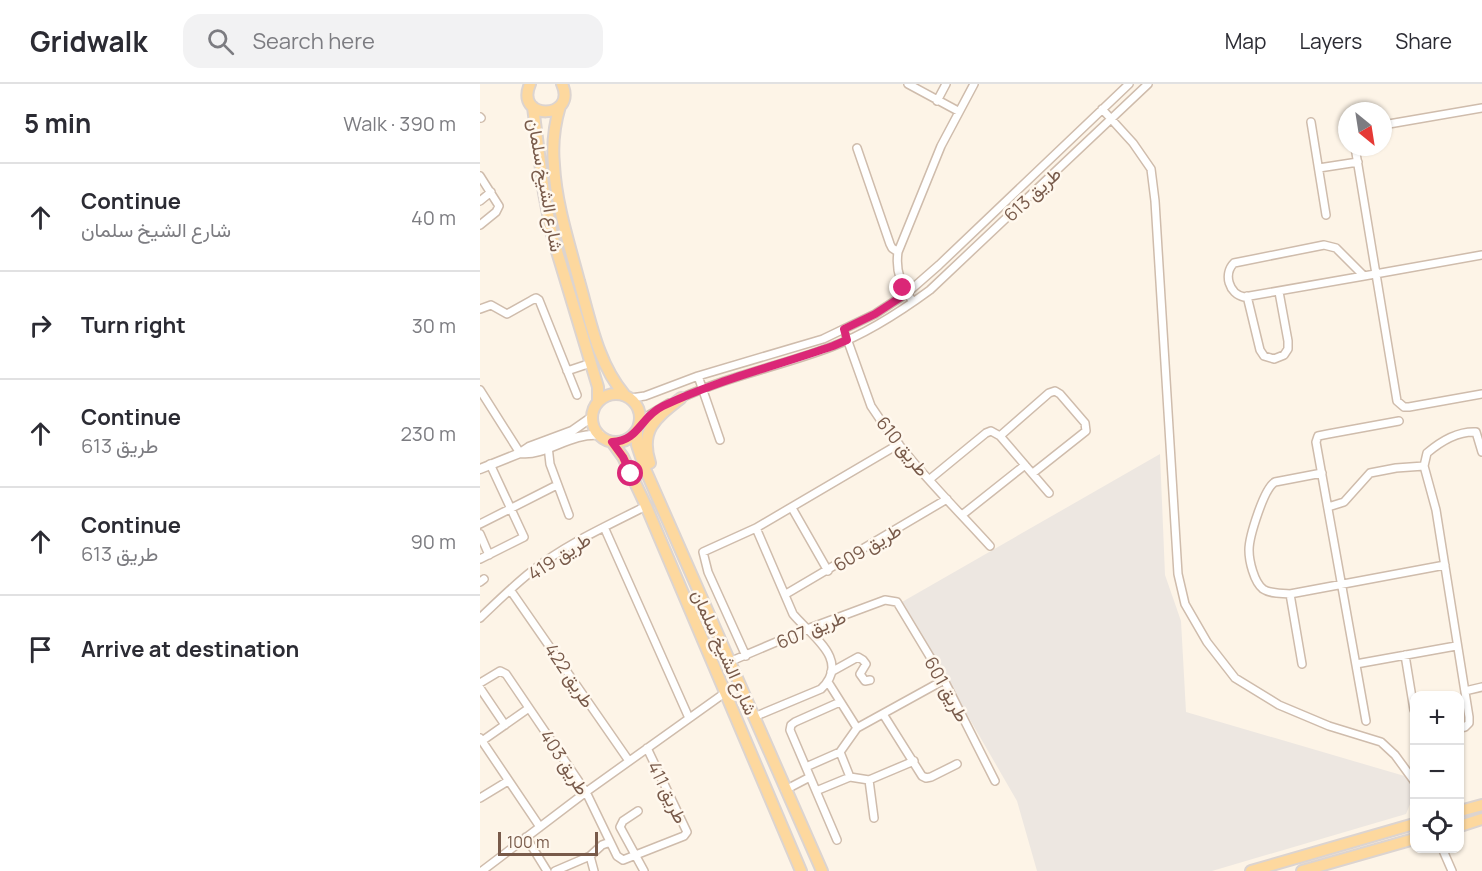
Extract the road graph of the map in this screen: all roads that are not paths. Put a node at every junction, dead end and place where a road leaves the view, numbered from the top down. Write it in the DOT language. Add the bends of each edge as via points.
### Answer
graph roads {
  1 [pos="530,84"];
  2 [pos="562,84"];
  3 [pos="908,84"];
  4 [pos="945,84"];
  5 [pos="974,84"];
  6 [pos="1129,84"];
  7 [pos="1148,84"];
  8 [pos="937,101"];
  9 [pos="560,106"];
  10 [pos="533,107"];
  11 [pos="1482,108"];
  12 [pos="1102,109"];
  13 [pos="958,111"];
  14 [pos="1112,119"];
  15 [pos="1311,122"];
  16 [pos="1392,123"];
  17 [pos="857,148"];
  18 [pos="1357,156"];
  19 [pos="1358,162"];
  20 [pos="1319,168"];
  21 [pos="480,178"];
  22 [pos="491,192"];
  23 [pos="480,201"];
  24 [pos="1326,215"];
  25 [pos="480,225"];
  26 [pos="898,252"];
  27 [pos="1482,255"];
  28 [pos="1376,274"];
  29 [pos="1364,276"];
  30 [pos="1279,292"];
  31 [pos="907,293"];
  32 [pos="1247,296"];
  33 [pos="913,302"];
  34 [pos="480,309"];
  35 [pos="844,329"];
  36 [pos="847,340"];
  37 [pos="591,363"];
  38 [pos="567,371"];
  39 [pos="698,376"];
  40 [pos="702,388"];
  41 [pos="480,390"];
  42 [pos="1482,394"];
  43 [pos="577,395"];
  44 [pos="627,396"];
  45 [pos="681,398"];
  46 [pos="598,401"];
  47 [pos="484,402"];
  48 [pos="592,417"];
  49 [pos="1399,421"];
  50 [pos="638,429"];
  51 [pos="600,435"];
  52 [pos="1000,436"];
  53 [pos="552,438"];
  54 [pos="720,440"];
  55 [pos="612,442"];
  56 [pos="899,444"];
  57 [pos="547,447"];
  58 [pos="1482,452"];
  59 [pos="520,453"];
  60 [pos="490,464"];
  61 [pos="1025,465"];
  62 [pos="1424,466"];
  63 [pos="480,469"];
  64 [pos="1033,473"];
  65 [pos="1322,474"];
  66 [pos="930,479"];
  67 [pos="557,485"];
  68 [pos="652,486"];
  69 [pos="1049,493"];
  70 [pos="947,499"];
  71 [pos="646,506"];
  72 [pos="1328,507"];
  73 [pos="792,508"];
  74 [pos="512,509"];
  75 [pos="569,515"];
  76 [pos="962,515"];
  77 [pos="480,524"];
  78 [pos="604,527"];
  79 [pos="756,528"];
  80 [pos="480,534"];
  81 [pos="990,546"];
  82 [pos="489,555"];
  83 [pos="480,559"];
  84 [pos="1445,565"];
  85 [pos="828,571"];
  86 [pos="708,572"];
  87 [pos="693,577"];
  88 [pos="1342,583"];
  89 [pos="511,591"];
  90 [pos="786,594"];
  91 [pos="1290,594"];
  92 [pos="894,600"];
  93 [pos="480,616"];
  94 [pos="807,629"];
  95 [pos="737,635"];
  96 [pos="721,641"];
  97 [pos="1456,646"];
  98 [pos="1405,655"];
  99 [pos="746,656"];
  100 [pos="729,662"];
  101 [pos="1302,664"];
  102 [pos="1356,664"];
  103 [pos="831,672"];
  104 [pos="870,680"];
  105 [pos="944,680"];
  106 [pos="828,682"];
  107 [pos="480,683"];
  108 [pos="1482,687"];
  109 [pos="480,688"];
  110 [pos="1411,691"];
  111 [pos="1464,691"];
  112 [pos="726,692"];
  113 [pos="840,702"];
  114 [pos="530,708"];
  115 [pos="883,714"];
  116 [pos="754,717"];
  117 [pos="689,718"];
  118 [pos="1366,721"];
  119 [pos="506,725"];
  120 [pos="1464,727"];
  121 [pos="857,728"];
  122 [pos="481,740"];
  123 [pos="647,748"];
  124 [pos="840,752"];
  125 [pos="629,761"];
  126 [pos="914,761"];
  127 [pos="957,764"];
  128 [pos="806,767"];
  129 [pos="1410,776"];
  130 [pos="810,777"];
  131 [pos="850,777"];
  132 [pos="869,780"];
  133 [pos="508,781"];
  134 [pos="995,781"];
  135 [pos="784,790"];
  136 [pos="816,791"];
  137 [pos="585,792"];
  138 [pos="480,798"];
  139 [pos="1482,805"];
  140 [pos="1464,810"];
  141 [pos="638,811"];
  142 [pos="874,818"];
  143 [pos="1482,819"];
  144 [pos="1410,825"];
  145 [pos="1464,825"];
  146 [pos="540,827"];
  147 [pos="526,837"];
  148 [pos="837,840"];
  149 [pos="1410,840"];
  150 [pos="610,842"];
  151 [pos="1445,853"];
  152 [pos="590,856"];
  153 [pos="637,856"];
  154 [pos="821,870"];
  155 [pos="482,871"];
  156 [pos="547,871"];
  157 [pos="555,871"];
  158 [pos="594,871"];
  159 [pos="644,871"];
  160 [pos="801,871"];
  161 [pos="1251,871"];
  162 [pos="1302,871"];
  163 [pos="1452,871"];
  1 -- 10 [label="main road, شارع الشيخ سلمان" via="527,96"];
  2 -- 9 [label="main road, شارع الشيخ سلمان" via="565,95"];
  3 -- 8 [label="street"];
  4 -- 8 [label="street"];
  5 -- 13 [label="street"];
  6 -- 12 [label="street, طريق 613"];
  7 -- 14 [label="street, طريق 613"];
  8 -- 13 [label="street"];
  9 -- 10 [label="main road" via="546,112"];
  9 -- 44 [label="main road, شارع الشيخ سلمان" via="554,131 554,164 564,225 603,359"];
  10 -- 37 [label="main road, شارع الشيخ سلمان" via="552,235"];
  11 -- 16 [label="street"];
  12 -- 14 [label="street"];
  12 -- 31 [label="street, طريق 613"];
  13 -- 26 [label="street"];
  14 -- 33 [label="street, طريق 613"];
  14 -- 129 [label="street" via="1151,169 1178,574 1185,604 1207,642 1235,678 1279,705 1381,742"];
  15 -- 20 [label="street"];
  17 -- 26 [label="street" via="890,244"];
  18 -- 19 [label="street"];
  19 -- 20 [label="street"];
  19 -- 28 [label="street"];
  20 -- 24 [label="street"];
  21 -- 22 [label="street"];
  22 -- 23 [label="street"];
  22 -- 25 [label="street" via="498,209"];
  26 -- 31 [label="street" via="899,277"];
  27 -- 28 [label="street"];
  28 -- 29 [label="street"];
  28 -- 42 [label="street" via="1399,404 1409,407"];
  29 -- 30 [label="street"];
  29 -- 32 [label="street" via="1336,248 1324,245 1234,263 1229,271 1230,286 1237,295"];
  30 -- 32 [label="street"];
  30 -- 32 [label="street" via="1288,345 1284,355 1274,359 1260,350"];
  31 -- 33 [label="street"];
  31 -- 35 [label="street, طريق 613"];
  33 -- 36 [label="street, طريق 613"];
  34 -- 38 [label="street" via="491,305 507,314 536,298 539,300"];
  35 -- 36 [label="street, طريق 610"];
  35 -- 39 [label="street, طريق 613" via="823,339"];
  36 -- 40 [label="street, طريق 613"];
  36 -- 56 [label="street, طريق 610" via="871,406"];
  37 -- 38 [label="street"];
  37 -- 46 [label="main road, شارع الشيخ سلمان"];
  38 -- 43 [label="street"];
  39 -- 40 [label="street"];
  39 -- 44 [label="street, طريق 613" via="645,396"];
  40 -- 45 [label="street, طريق 613"];
  40 -- 54 [label="street"];
  41 -- 47 [label="street"];
  44 -- 46 [label="main road" via="610,394"];
  44 -- 50 [label="main road" via="639,412"];
  45 -- 50 [label="street, طريق 613" via="660,407"];
  45 -- 68 [label="main road" via="660,414 648,431 646,452"];
  46 -- 48 [label="main road"];
  47 -- 59 [label="street"];
  48 -- 51 [label="main road"];
  48 -- 53 [label="street" via="579,428"];
  49 -- 65 [label="street" via="1318,436"];
  50 -- 55 [label="main road" via="629,438"];
  50 -- 68 [label="main road, شارع الشيخ سلمان" via="637,445"];
  51 -- 55 [label="main road"];
  51 -- 57 [label="street" via="576,436"];
  52 -- 61 [label="street"];
  52 -- 64 [label="street" via="1049,393 1060,394 1085,423 1086,431"];
  52 -- 66 [label="street" via="991,431 986,433"];
  53 -- 57 [label="street"];
  53 -- 59 [label="street"];
  55 -- 71 [label="main road, شارع الشيخ سلمان"];
  56 -- 66 [label="street, طريق 610"];
  56 -- 73 [label="street"];
  57 -- 59 [label="street"];
  57 -- 67 [label="street"];
  58 -- 62 [label="street" via="1476,432 1456,434 1427,453"];
  59 -- 60 [label="street"];
  60 -- 63 [label="street"];
  60 -- 74 [label="street"];
  61 -- 64 [label="street"];
  61 -- 76 [label="street"];
  62 -- 72 [label="street" via="1370,473 1344,502"];
  62 -- 84 [label="street"];
  64 -- 69 [label="street"];
  65 -- 72 [label="street"];
  65 -- 91 [label="street" via="1269,485 1249,549 1251,564 1264,591"];
  66 -- 70 [label="street, طريق 610"];
  67 -- 74 [label="street"];
  67 -- 75 [label="street"];
  68 -- 87 [label="main road, شارع الشيخ سلمان"];
  70 -- 76 [label="street, طريق 610"];
  70 -- 85 [label="street, طريق 609"];
  71 -- 78 [label="street, طريق 419"];
  71 -- 112 [label="main road, شارع الشيخ سلمان"];
  72 -- 88 [label="street"];
  73 -- 79 [label="street"];
  73 -- 85 [label="street"];
  74 -- 77 [label="street"];
  74 -- 82 [label="street" via="524,537"];
  76 -- 81 [label="street, طريق 610"];
  78 -- 89 [label="street, طريق 419" via="551,558"];
  78 -- 117 [label="street"];
  79 -- 86 [label="street" via="703,552"];
  79 -- 90 [label="street"];
  80 -- 82 [label="street"];
  82 -- 83 [label="street"];
  84 -- 88 [label="street"];
  84 -- 97 [label="street"];
  85 -- 90 [label="street, طريق 609"];
  86 -- 87 [label="street"];
  86 -- 95 [label="street"];
  87 -- 96 [label="main road, شارع الشيخ سلمان"];
  88 -- 91 [label="street"];
  88 -- 102 [label="street"];
  89 -- 93 [label="street, طريق 419"];
  89 -- 125 [label="street, طريق 422"];
  90 -- 94 [label="street" via="793,614"];
  91 -- 101 [label="street"];
  92 -- 94 [label="street, طريق 607"];
  92 -- 105 [label="street, طريق 601"];
  94 -- 99 [label="street, طريق 607"];
  94 -- 103 [label="street" via="824,647"];
  95 -- 96 [label="street"];
  95 -- 99 [label="street"];
  96 -- 100 [label="main road, شارع الشيخ سلمان"];
  97 -- 98 [label="street"];
  97 -- 111 [label="street"];
  98 -- 102 [label="street"];
  98 -- 110 [label="street"];
  99 -- 100 [label="street, طريق 607"];
  100 -- 116 [label="main road, شارع الشيخ سلمان"];
  102 -- 118 [label="street"];
  103 -- 104 [label="street" via="858,657 866,664 860,674 862,679"];
  103 -- 106 [label="street"];
  105 -- 115 [label="street"];
  105 -- 134 [label="street, طريق 601"];
  106 -- 113 [label="street"];
  106 -- 116 [label="street" via="821,689"];
  107 -- 114 [label="street, طريق 403" via="500,671"];
  108 -- 111 [label="street"];
  109 -- 119 [label="street"];
  111 -- 120 [label="street" via="1469,723"];
  112 -- 117 [label="street, طريق 411"];
  112 -- 160 [label="main road, شارع الشيخ سلمان"];
  113 -- 121 [label="street"];
  113 -- 128 [label="street" via="791,725"];
  114 -- 119 [label="street"];
  114 -- 137 [label="street, طريق 403"];
  115 -- 121 [label="street"];
  115 -- 126 [label="street"];
  116 -- 135 [label="main road, شارع الشيخ سلمان"];
  117 -- 123 [label="street, طريق 411"];
  119 -- 122 [label="street"];
  121 -- 124 [label="street"];
  122 -- 133 [label="street"];
  123 -- 125 [label="street, طريق 411"];
  123 -- 153 [label="street, طريق 411" via="687,832"];
  124 -- 128 [label="street"];
  124 -- 131 [label="street"];
  125 -- 137 [label="street, طريق 411"];
  126 -- 127 [label="street" via="927,778"];
  126 -- 132 [label="street"];
  128 -- 130 [label="street"];
  130 -- 135 [label="street"];
  130 -- 136 [label="street"];
  131 -- 132 [label="street"];
  131 -- 136 [label="street"];
  132 -- 142 [label="street"];
  133 -- 138 [label="street"];
  133 -- 146 [label="street"];
  135 -- 154 [label="main road, شارع الشيخ سلمان"];
  136 -- 148 [label="street"];
  137 -- 146 [label="street, طريق 411"];
  137 -- 150 [label="street, طريق 403"];
  139 -- 140 [label="main road"];
  141 -- 153 [label="street" via="620,824"];
  143 -- 145 [label="main road"];
  144 -- 161 [label="main road"];
  146 -- 147 [label="street, طريق 411"];
  147 -- 155 [label="street, طريق 411"];
  147 -- 156 [label="street"];
  149 -- 162 [label="main road"];
  150 -- 152 [label="street"];
  150 -- 153 [label="street, طريق 403" via="620,859"];
  151 -- 163 [label="street"];
  152 -- 157 [label="street"];
  152 -- 158 [label="street"];
  153 -- 159 [label="street"];
}
